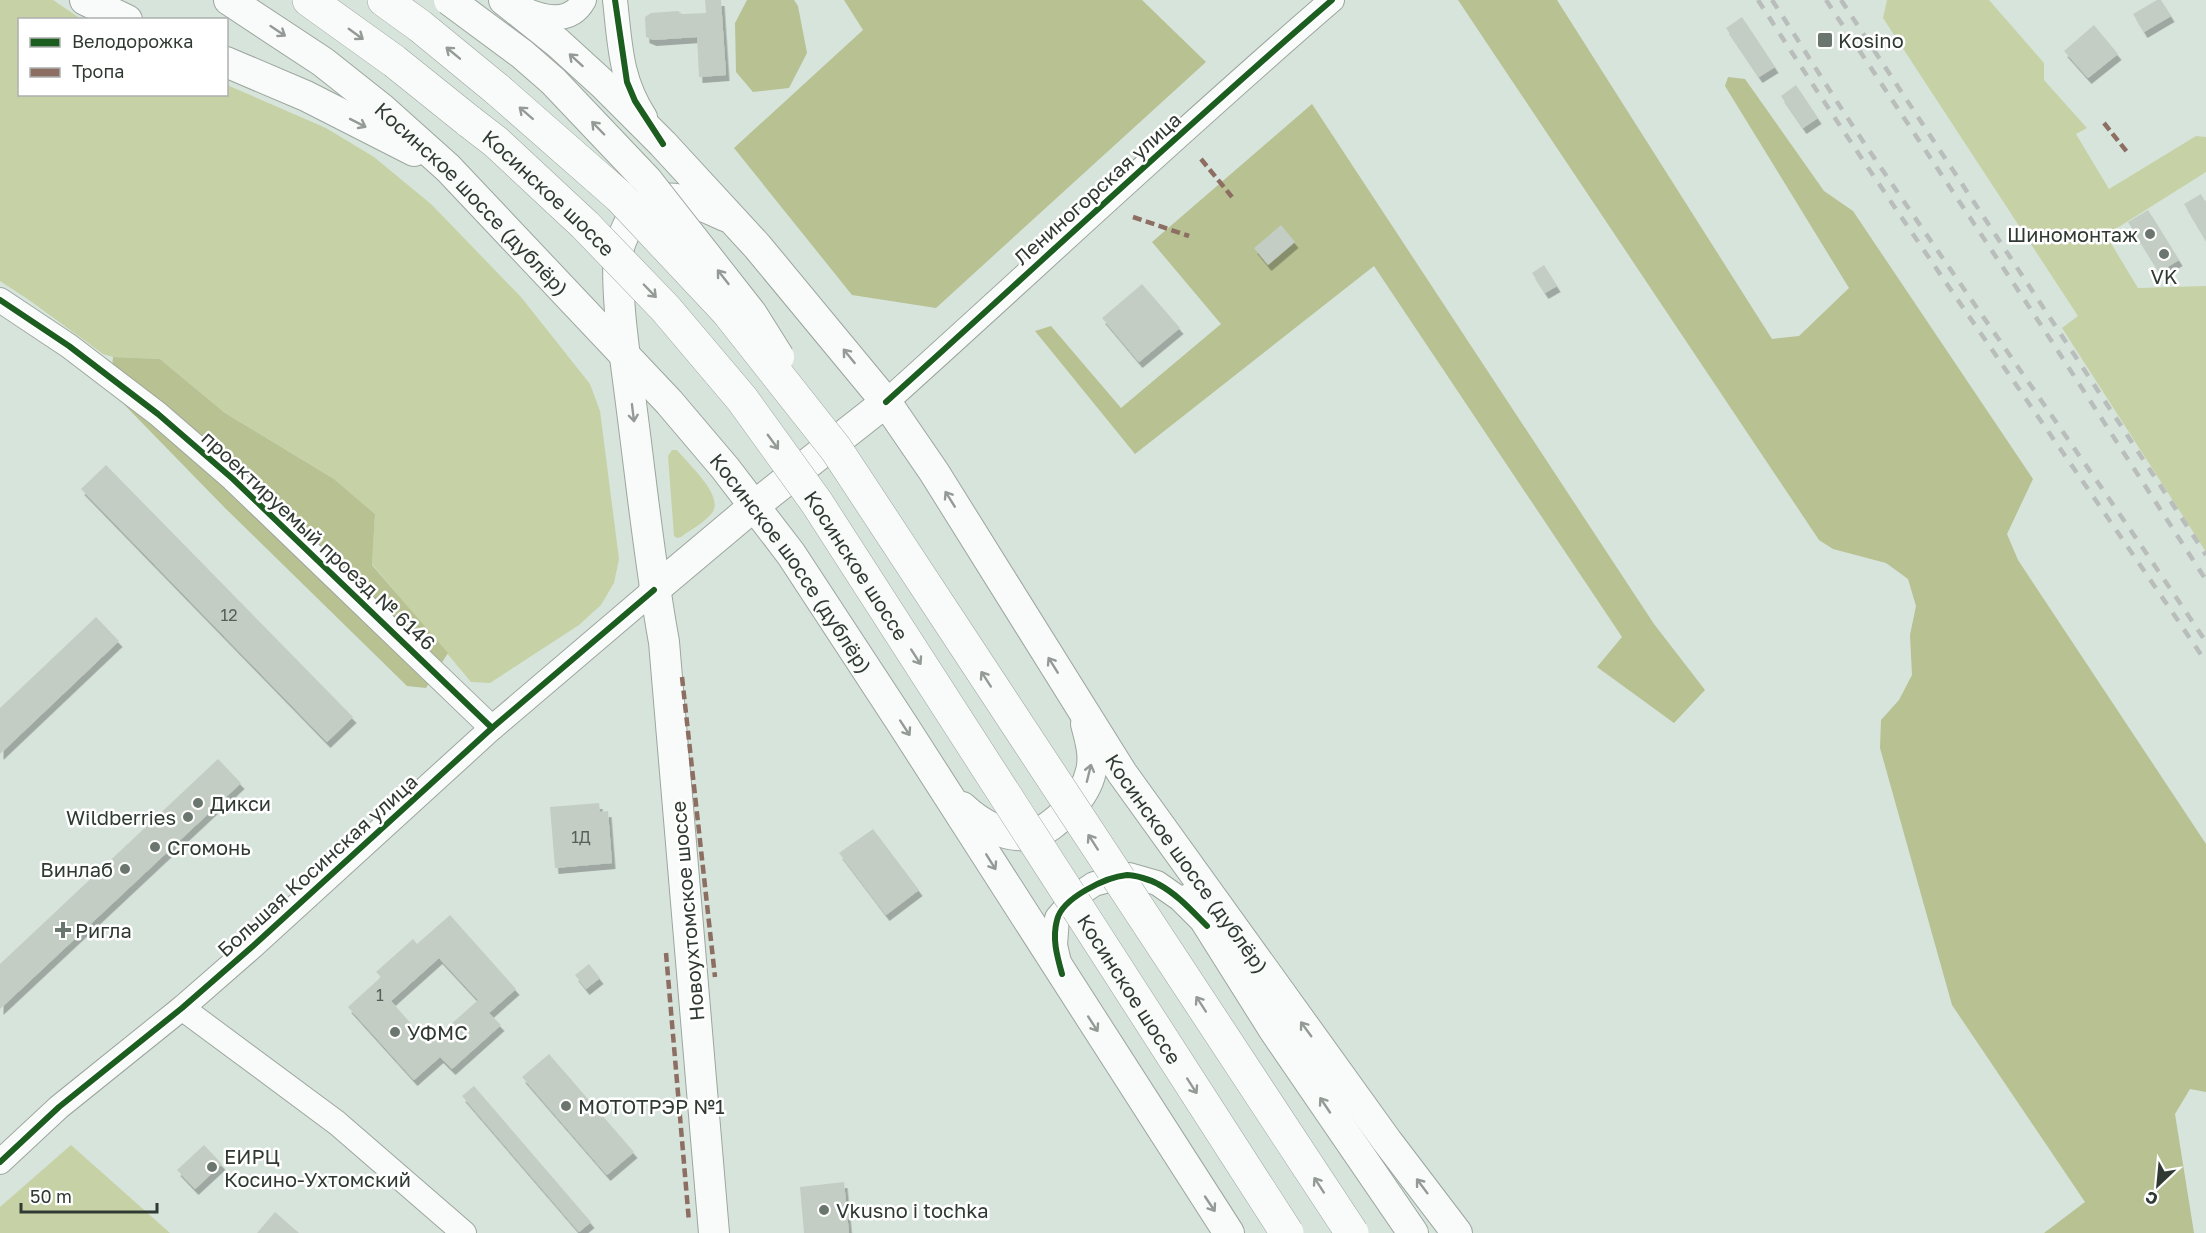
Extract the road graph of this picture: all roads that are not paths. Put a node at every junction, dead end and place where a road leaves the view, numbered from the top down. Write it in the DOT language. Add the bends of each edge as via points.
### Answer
graph roads {
  1 [pos="85,0"];
  2 [pos="229,0"];
  3 [pos="309,0"];
  4 [pos="384,0"];
  5 [pos="449,0"];
  6 [pos="506,0"];
  7 [pos="584,0"];
  8 [pos="615,0"];
  9 [pos="1332,0"];
  10 [pos="123,18"];
  11 [pos="228,63"];
  12 [pos="663,144"];
  13 [pos="451,171"];
  14 [pos="733,220"];
  15 [pos="0,300"];
  16 [pos="625,355"];
  17 [pos="886,402"];
  18 [pos="836,449"];
  19 [pos="754,506"];
  20 [pos="654,590"];
  21 [pos="1083,714"];
  22 [pos="492,728"];
  23 [pos="1122,773"];
  24 [pos="949,794"];
  25 [pos="1207,926"];
  26 [pos="1062,974"];
  27 [pos="182,1008"];
  28 [pos="0,1162"];
  29 [pos="1408,1228"];
  30 [pos="464,1233"];
  31 [pos="714,1233"];
  32 [pos="1229,1233"];
  33 [pos="1287,1233"];
  34 [pos="1352,1233"];
  35 [pos="1457,1233"];
  1 -- 10 [label="main road"];
  2 -- 13 [label="main road, Косинское шоссе (дублёр), one-way" via="323,62"];
  3 -- 33 [label="highway, Косинское шоссе, one-way, bridge" via="496,142 585,225 665,308 742,399 817,504"];
  18 -- 4 [label="highway, one-way, bridge" via="727,311 620,197 498,90"];
  18 -- 5 [label="main road, one-way, bridge" via="752,314 647,180 553,81"];
  6 -- 7 [label="street" via="540,16 555,18 575,12"];
  12 -- 6 [label="main road, Косинское шоссе (дублёр), one-way" via="588,71"];
  8 -- 12 [label="street" via="627,82"];
  9 -- 17 [label="street, Лениногорская улица"];
  11 -- 13 [label="main road, one-way" via="306,96"];
  12 -- 14 [label="main road, Косинское шоссе (дублёр)"];
  13 -- 16 [label="main road, Косинское шоссе (дублёр)"];
  14 -- 16 [label="main road, Новоухтомское шоссе" via="696,202 659,198 636,212 619,245"];
  17 -- 14 [label="main road, Косинское шоссе (дублёр), one-way"];
  15 -- 22 [label="street, проектируемый проезд № 6146" via="69,346 233,478"];
  16 -- 19 [label="main road, Косинское шоссе (дублёр)"];
  16 -- 20 [label="main road, Новоухтомское шоссе, one-way"];
  17 -- 19 [label="main road"];
  21 -- 17 [label="main road, Косинское шоссе (дублёр), one-way" via="934,472"];
  34 -- 18 [label="highway, one-way, bridge"];
  19 -- 20 [label="main road"];
  19 -- 24 [label="main road, Косинское шоссе (дублёр), one-way" via="791,554"];
  20 -- 22 [label="street, Большая Косинская улица"];
  20 -- 31 [label="main road, Новоухтомское шоссе" via="664,642"];
  21 -- 23 [label="main road, Косинское шоссе (дублёр)"];
  24 -- 21 [label="main road, one-way" via="984,825 1009,834 1030,835 1054,824 1080,799 1092,770 1091,744"];
  22 -- 27 [label="street, Большая Косинская улица"];
  23 -- 25 [label="main road"];
  35 -- 23 [label="main road, Косинское шоссе (дублёр), one-way"];
  24 -- 26 [label="main road, Косинское шоссе (дублёр), one-way"];
  25 -- 26 [label="street" via="1157,883 1129,875 1094,884 1075,897 1057,918 1054,945"];
  29 -- 25 [label="main road, one-way"];
  26 -- 32 [label="main road, Косинское шоссе (дублёр), one-way"];
  27 -- 28 [label="street, Большая Косинская улица" via="59,1107"];
  27 -- 30 [label="street" via="337,1123"];
}
